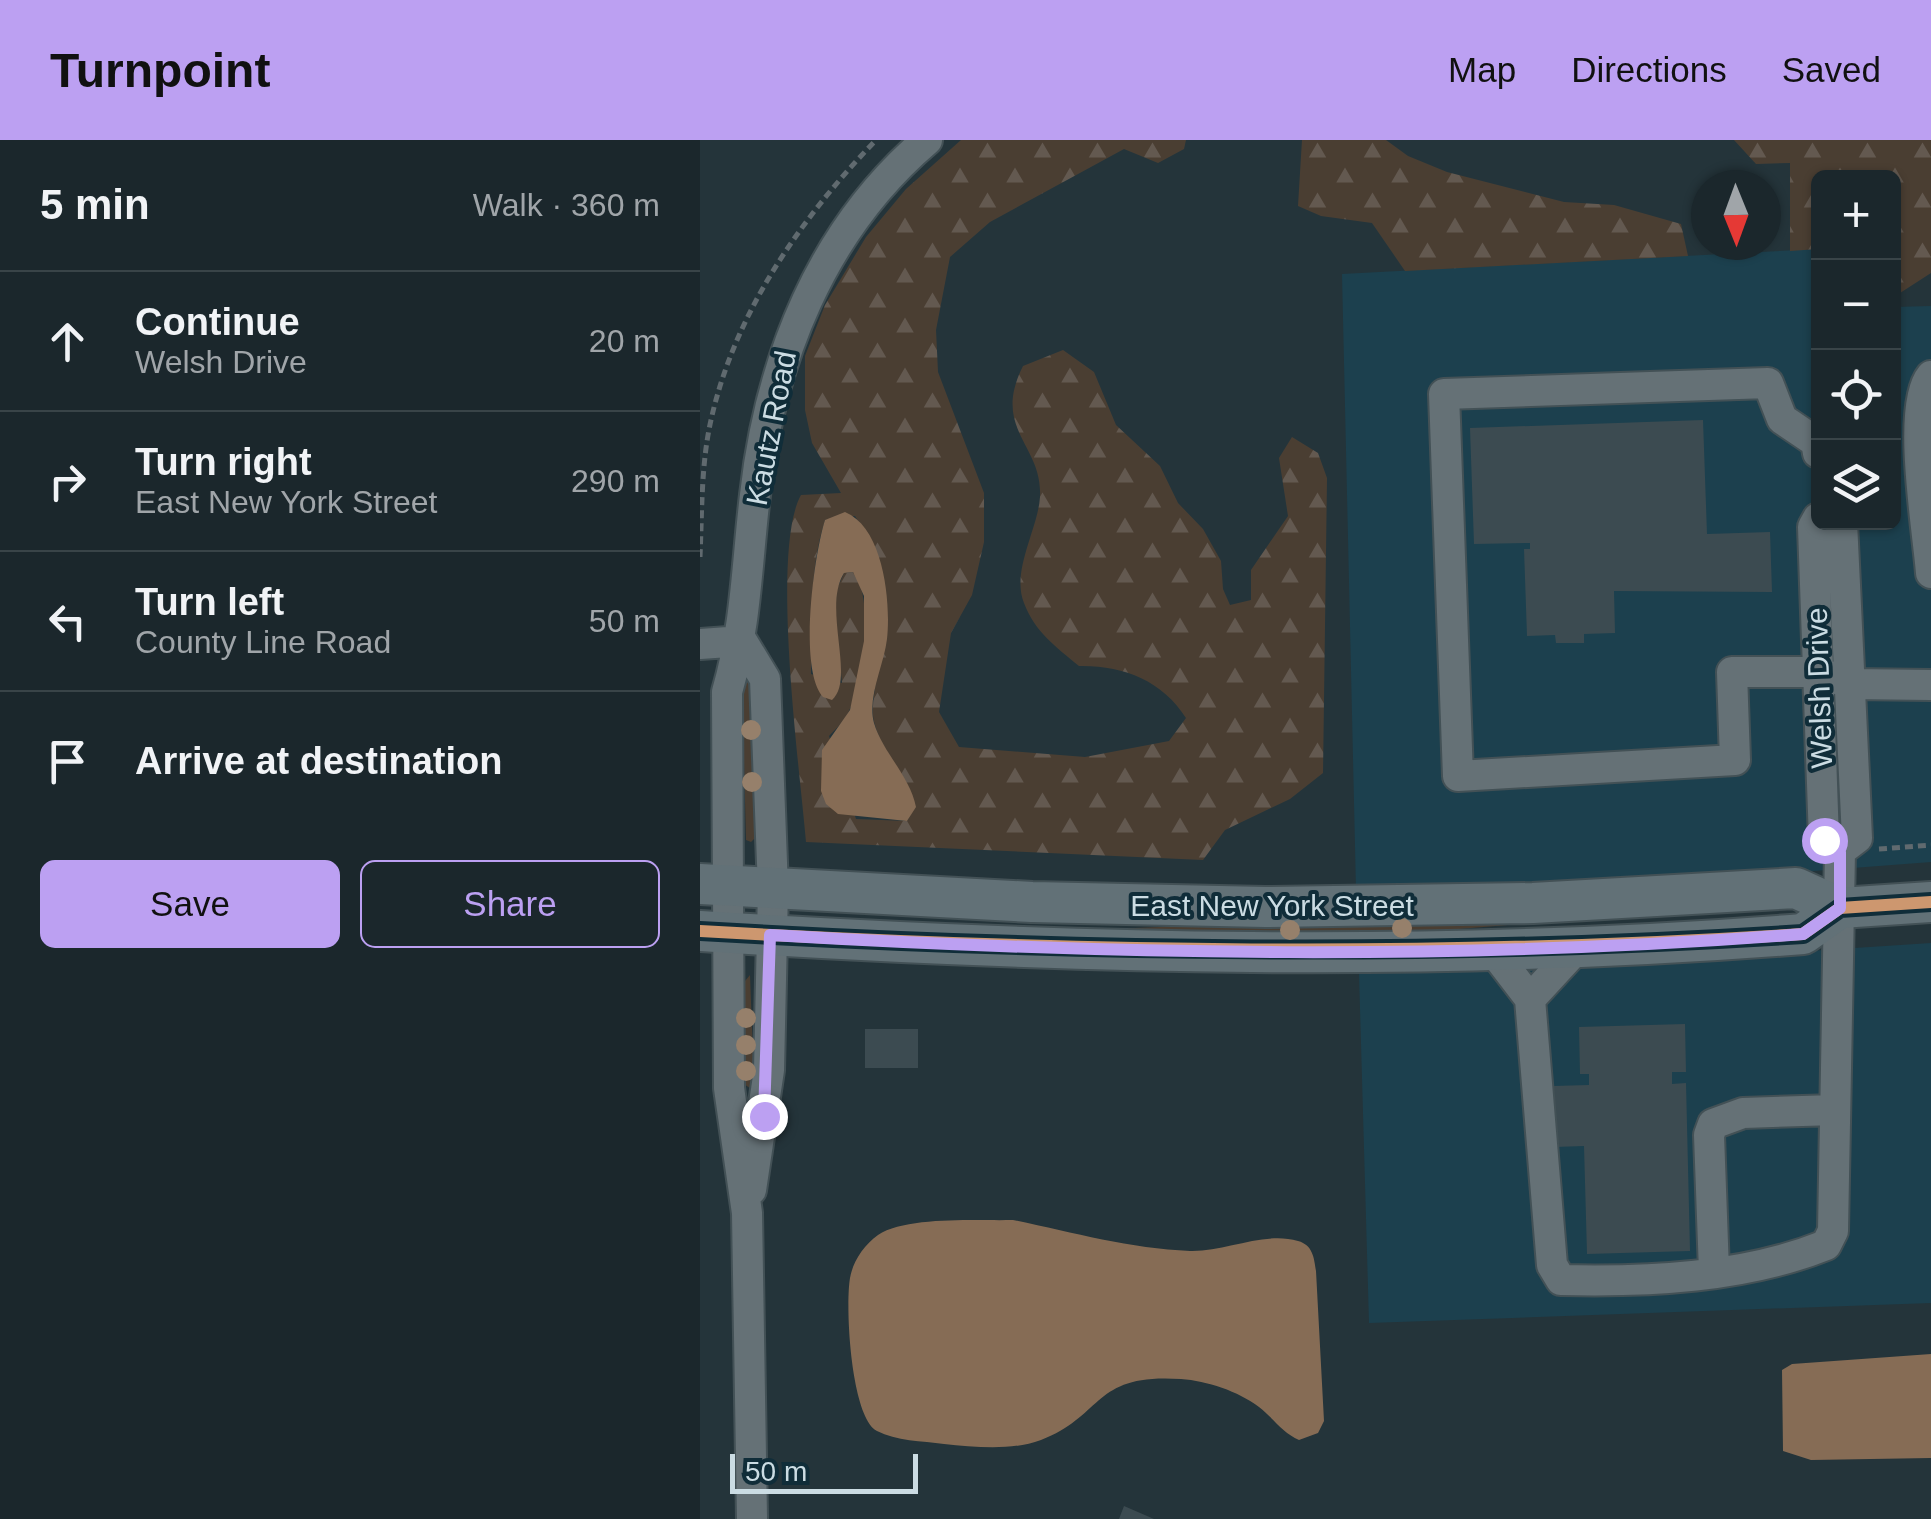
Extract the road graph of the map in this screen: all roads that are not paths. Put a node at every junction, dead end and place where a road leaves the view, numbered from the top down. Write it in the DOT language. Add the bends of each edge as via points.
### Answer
graph roads {
  1 [pos="927,140"];
  2 [pos="1931,376"];
  3 [pos="1813,440"];
  4 [pos="1814,530"];
  5 [pos="1842,530"];
  6 [pos="1931,573"];
  7 [pos="742,641"];
  8 [pos="700,644"];
  9 [pos="1818,672"];
  10 [pos="1852,684"];
  11 [pos="1931,685"];
  12 [pos="1840,852"];
  13 [pos="715,885"];
  14 [pos="773,888"];
  15 [pos="1931,902"];
  16 [pos="1840,908"];
  17 [pos="714,932"];
  18 [pos="770,935"];
  19 [pos="1577,948"];
  20 [pos="1494,952"];
  21 [pos="1530,999"];
  22 [pos="1835,1110"];
  23 [pos="747,1213"];
  24 [pos="1714,1271"];
  25 [pos="750,1519"];
  1 -- 7 [label="street, Kautz Road" via="872,197 818,275 789,335 763,434"];
  2 -- 6 [label="street" via="1920,417"];
  3 -- 9 [label="street" via="1782,419 1768,382 1444,394 1458,776 1734,760 1732,672"];
  4 -- 9 [label="street, Welsh Drive"];
  5 -- 10 [label="street, Welsh Drive"];
  7 -- 8 [label="street"];
  7 -- 13 [label="street, Kautz Road" via="728,692"];
  7 -- 14 [label="street" via="765,679"];
  9 -- 10 [label="street"];
  9 -- 12 [label="street, Welsh Drive" via="1824,840"];
  10 -- 11 [label="street"];
  10 -- 12 [label="street, Welsh Drive" via="1857,838"];
  12 -- 16 [label="street, Welsh Drive"];
  13 -- 14 [label="main road, East New York Street"];
  13 -- 17 [label="street, Kautz Road"];
  14 -- 16 [label="main road, East New York Street" via="1266,907 1796,888"];
  14 -- 18 [label="street"];
  15 -- 16 [label="main road, East New York Street"];
  16 -- 19 [label="main road, East New York Street" via="1803,934"];
  16 -- 22 [label="street, Welsh Drive"];
  17 -- 18 [label="main road, East New York Street"];
  17 -- 23 [label="street, Kautz Road"];
  18 -- 20 [label="main road, East New York Street" via="1143,952"];
  18 -- 23 [label="street" via="767,1085"];
  19 -- 20 [label="main road, East New York Street"];
  19 -- 21 [label="street"];
  20 -- 21 [label="street"];
  21 -- 24 [label="street" via="1552,1265 1561,1280 1649,1282"];
  22 -- 24 [label="street, Welsh Drive" via="1833,1231 1826,1245"];
  22 -- 24 [label="street" via="1743,1113 1713,1124"];
  23 -- 25 [label="street"];
}
